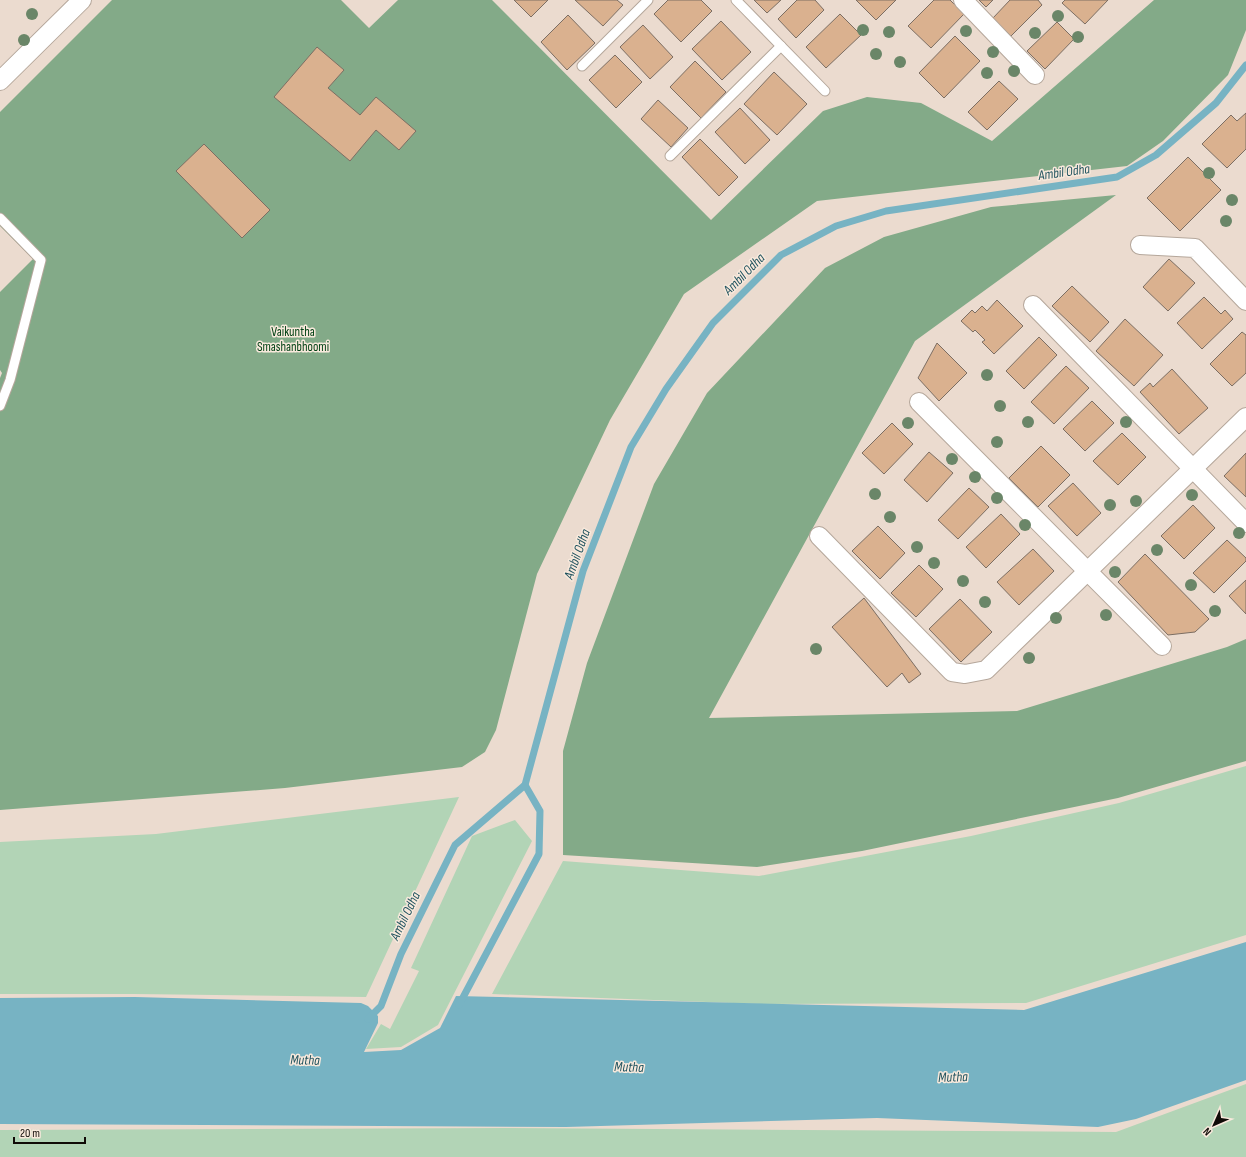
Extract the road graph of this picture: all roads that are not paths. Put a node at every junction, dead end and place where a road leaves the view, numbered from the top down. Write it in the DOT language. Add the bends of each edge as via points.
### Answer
graph roads {
  1 [pos="82,0"];
  2 [pos="648,0"];
  3 [pos="736,0"];
  4 [pos="962,0"];
  5 [pos="781,46"];
  6 [pos="582,66"];
  7 [pos="1035,74"];
  8 [pos="0,81"];
  9 [pos="825,91"];
  10 [pos="670,156"];
  11 [pos="0,218"];
  12 [pos="1140,245"];
  13 [pos="1246,301"];
  14 [pos="1033,305"];
  15 [pos="919,402"];
  16 [pos="0,406"];
  17 [pos="1246,417"];
  18 [pos="1193,468"];
  19 [pos="1246,523"];
  20 [pos="819,536"];
  21 [pos="1087,571"];
  22 [pos="1162,646"];
  1 -- 8 [label="street"];
  2 -- 6 [label="lane"];
  3 -- 5 [label="lane"];
  4 -- 7 [label="street"];
  5 -- 9 [label="lane"];
  5 -- 10 [label="lane"];
  11 -- 16 [label="lane" via="41,260 10,380"];
  12 -- 13 [label="street" via="1195,248"];
  14 -- 18 [label="street"];
  15 -- 21 [label="street"];
  17 -- 18 [label="street"];
  18 -- 19 [label="street"];
  18 -- 21 [label="street"];
  20 -- 21 [label="street" via="952,672 965,674 986,670"];
  21 -- 22 [label="street"];
}
